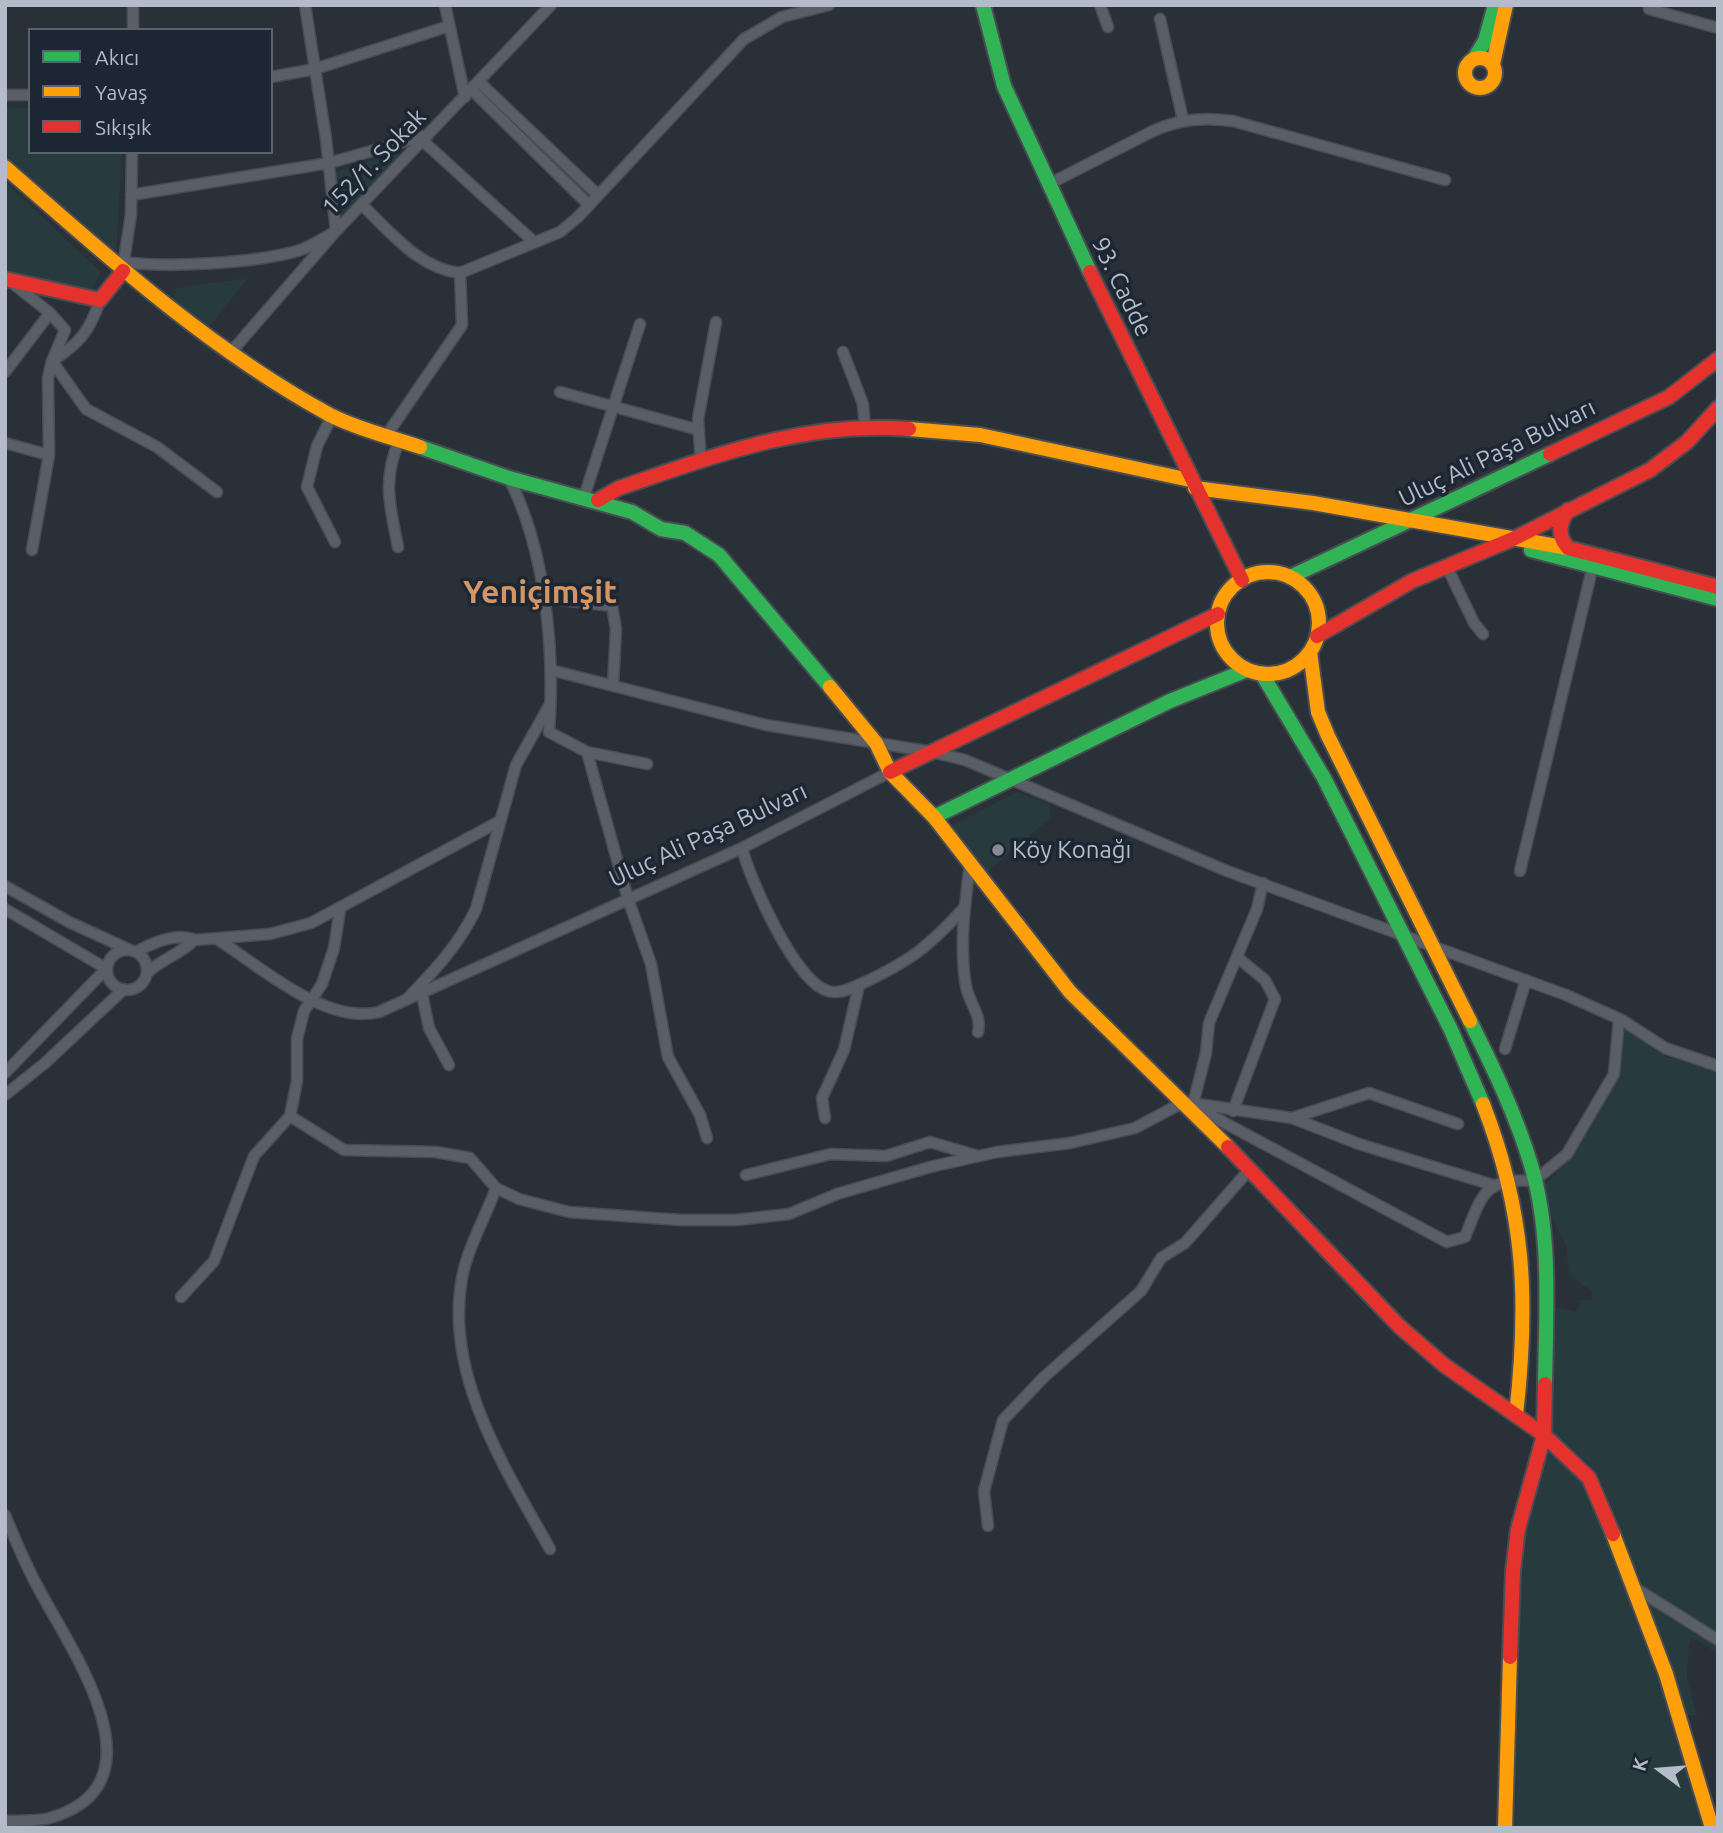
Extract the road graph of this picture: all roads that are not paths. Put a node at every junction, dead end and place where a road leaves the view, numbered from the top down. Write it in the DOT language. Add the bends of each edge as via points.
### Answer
graph roads {
  1 [pos="133,5"];
  2 [pos="305,5"];
  3 [pos="445,5"];
  4 [pos="551,5"];
  5 [pos="829,5"];
  6 [pos="983,5"];
  7 [pos="1100,5"];
  8 [pos="1494,5"];
  9 [pos="1507,5"];
  10 [pos="1649,9"];
  11 [pos="1160,19"];
  12 [pos="449,26"];
  13 [pos="1108,27"];
  14 [pos="133,28"];
  15 [pos="1718,28"];
  16 [pos="1474,59"];
  17 [pos="1493,64"];
  18 [pos="315,69"];
  19 [pos="273,77"];
  20 [pos="472,90"];
  21 [pos="5,95"];
  22 [pos="28,95"];
  23 [pos="1183,120"];
  24 [pos="427,138"];
  25 [pos="132,154"];
  26 [pos="329,163"];
  27 [pos="5,167"];
  28 [pos="1445,180"];
  29 [pos="1049,184"];
  30 [pos="131,195"];
  31 [pos="598,195"];
  32 [pos="362,205"];
  33 [pos="589,205"];
  34 [pos="336,231"];
  35 [pos="534,242"];
  36 [pos="123,267"];
  37 [pos="460,273"];
  38 [pos="6,279"];
  39 [pos="100,299"];
  40 [pos="50,313"];
  41 [pos="716,322"];
  42 [pos="640,324"];
  43 [pos="231,352"];
  44 [pos="843,352"];
  45 [pos="1718,359"];
  46 [pos="52,361"];
  47 [pos="5,372"];
  48 [pos="560,391"];
  49 [pos="614,407"];
  50 [pos="1718,408"];
  51 [pos="332,416"];
  52 [pos="865,429"];
  53 [pos="699,430"];
  54 [pos="392,438"];
  55 [pos="5,443"];
  56 [pos="49,454"];
  57 [pos="701,462"];
  58 [pos="509,478"];
  59 [pos="1192,484"];
  60 [pos="217,492"];
  61 [pos="591,499"];
  62 [pos="1568,509"];
  63 [pos="1411,520"];
  64 [pos="1513,539"];
  65 [pos="335,542"];
  66 [pos="1491,546"];
  67 [pos="398,547"];
  68 [pos="1568,548"];
  69 [pos="32,550"];
  70 [pos="1593,562"];
  71 [pos="1447,566"];
  72 [pos="1290,577"];
  73 [pos="1242,580"];
  74 [pos="1718,587"];
  75 [pos="544,598"];
  76 [pos="1718,599"];
  77 [pos="1218,614"];
  78 [pos="1483,634"];
  79 [pos="1317,636"];
  80 [pos="1310,652"];
  81 [pos="551,670"];
  82 [pos="1247,670"];
  83 [pos="1262,674"];
  84 [pos="613,686"];
  85 [pos="551,703"];
  86 [pos="876,743"];
  87 [pos="932,751"];
  88 [pos="587,752"];
  89 [pos="647,764"];
  90 [pos="890,772"];
  91 [pos="1010,779"];
  92 [pos="934,817"];
  93 [pos="500,821"];
  94 [pos="742,848"];
  95 [pos="970,864"];
  96 [pos="1520,871"];
  97 [pos="1263,883"];
  98 [pos="5,886"];
  99 [pos="628,899"];
  100 [pos="964,907"];
  101 [pos="5,909"];
  102 [pos="340,910"];
  103 [pos="1402,934"];
  104 [pos="217,939"];
  105 [pos="194,940"];
  106 [pos="1434,946"];
  107 [pos="133,951"];
  108 [pos="1237,957"];
  109 [pos="106,970"];
  110 [pos="147,973"];
  111 [pos="1526,980"];
  112 [pos="859,985"];
  113 [pos="124,989"];
  114 [pos="422,994"];
  115 [pos="310,1000"];
  116 [pos="402,1004"];
  117 [pos="1619,1019"];
  118 [pos="978,1032"];
  119 [pos="1505,1049"];
  120 [pos="449,1065"];
  121 [pos="1718,1066"];
  122 [pos="5,1073"];
  123 [pos="5,1095"];
  124 [pos="1188,1103"];
  125 [pos="1233,1111"];
  126 [pos="290,1116"];
  127 [pos="825,1118"];
  128 [pos="1292,1118"];
  129 [pos="1458,1124"];
  130 [pos="707,1138"];
  131 [pos="979,1156"];
  132 [pos="1248,1170"];
  133 [pos="746,1175"];
  134 [pos="1507,1178"];
  135 [pos="1534,1181"];
  136 [pos="1493,1185"];
  137 [pos="496,1188"];
  138 [pos="181,1297"];
  139 [pos="1516,1415"];
  140 [pos="1544,1435"];
  141 [pos="5,1515"];
  142 [pos="988,1526"];
  143 [pos="550,1549"];
  144 [pos="1635,1588"];
  145 [pos="1718,1640"];
  146 [pos="5,1821"];
  147 [pos="1506,1828"];
  148 [pos="1712,1828"];
  1 -- 14 [label="street"];
  2 -- 18 [label="street"];
  3 -- 12 [label="street"];
  4 -- 20 [label="street, 152/1. Sokak"];
  5 -- 31 [label="street" via="782,17 744,38"];
  6 -- 29 [label="street, 93. Cadde" via="1004,86"];
  7 -- 13 [label="street"];
  8 -- 16 [label="street" via="1485,41"];
  9 -- 17 [label="street"];
  10 -- 15 [label="street"];
  11 -- 23 [label="street"];
  12 -- 18 [label="street"];
  12 -- 20 [label="street"];
  16 -- 17 [label="street" via="1482,57"];
  16 -- 17 [label="street" via="1465,75 1474,86 1492,82"];
  18 -- 19 [label="street"];
  18 -- 26 [label="street"];
  20 -- 24 [label="street, 152/1. Sokak"];
  20 -- 31 [label="street"];
  20 -- 33 [label="street"];
  21 -- 22 [label="street"];
  23 -- 28 [label="street" via="1233,121"];
  23 -- 29 [label="street"];
  24 -- 26 [label="street"];
  24 -- 32 [label="street, 152/1. Sokak"];
  24 -- 35 [label="street"];
  25 -- 30 [label="street"];
  26 -- 30 [label="street"];
  26 -- 34 [label="street"];
  27 -- 36 [label="street"];
  29 -- 59 [label="street, 93. Cadde"];
  30 -- 36 [label="street"];
  31 -- 33 [label="street"];
  32 -- 34 [label="street, 152/1. Sokak"];
  32 -- 37 [label="street" via="425,262"];
  33 -- 35 [label="street" via="560,232"];
  34 -- 36 [label="street" via="299,251"];
  34 -- 43 [label="street, 152/1. Sokak"];
  35 -- 37 [label="street"];
  36 -- 39 [label="street"];
  36 -- 43 [label="street"];
  37 -- 54 [label="street" via="462,324"];
  38 -- 39 [label="street"];
  38 -- 40 [label="street"];
  39 -- 46 [label="street" via="95,317 77,345"];
  40 -- 46 [label="street" via="65,330"];
  40 -- 47 [label="street"];
  41 -- 53 [label="street"];
  42 -- 49 [label="street"];
  43 -- 51 [label="street"];
  44 -- 52 [label="street" via="863,404"];
  45 -- 63 [label="street, Uluç Ali Paşa Bulvarı" via="1669,397"];
  46 -- 56 [label="street"];
  46 -- 60 [label="street" via="86,409 157,447"];
  48 -- 49 [label="street"];
  49 -- 53 [label="street"];
  49 -- 61 [label="street"];
  50 -- 62 [label="street" via="1672,457"];
  51 -- 54 [label="street"];
  51 -- 65 [label="street" via="317,446 307,487"];
  52 -- 57 [label="street" via="760,441"];
  52 -- 59 [label="street" via="980,435"];
  53 -- 57 [label="street"];
  54 -- 58 [label="street"];
  54 -- 67 [label="street" via="386,487"];
  55 -- 56 [label="street"];
  56 -- 69 [label="street"];
  57 -- 61 [label="street"];
  58 -- 61 [label="street"];
  58 -- 75 [label="street"];
  59 -- 63 [label="street"];
  59 -- 73 [label="street, 93. Cadde"];
  61 -- 86 [label="street" via="685,533 719,555"];
  62 -- 64 [label="street"];
  62 -- 68 [label="street" via="1559,526"];
  63 -- 64 [label="street"];
  63 -- 72 [label="street, Uluç Ali Paşa Bulvarı"];
  64 -- 66 [label="street"];
  64 -- 68 [label="street"];
  66 -- 70 [label="street"];
  66 -- 71 [label="street"];
  68 -- 70 [label="street"];
  70 -- 74 [label="street"];
  70 -- 76 [label="street"];
  70 -- 96 [label="street"];
  71 -- 78 [label="street"];
  71 -- 79 [label="street"];
  72 -- 73 [label="street, Uluç Ali Paşa Bulvarı" via="1265,572"];
  72 -- 79 [label="street" via="1303,586 1316,606"];
  73 -- 77 [label="street" via="1224,598"];
  75 -- 81 [label="street"];
  75 -- 84 [label="street" via="612,607 616,629"];
  77 -- 82 [label="street" via="1223,647"];
  77 -- 87 [label="street, Uluç Ali Paşa Bulvarı"];
  79 -- 80 [label="street"];
  80 -- 83 [label="street" via="1293,668"];
  80 -- 106 [label="street" via="1318,712 1328,736"];
  81 -- 84 [label="street"];
  81 -- 85 [label="street"];
  82 -- 83 [label="street"];
  82 -- 91 [label="street" via="1170,701"];
  83 -- 103 [label="street" via="1293,718"];
  84 -- 86 [label="street" via="766,725"];
  85 -- 88 [label="street" via="549,732"];
  85 -- 93 [label="street" via="516,765"];
  86 -- 87 [label="street"];
  86 -- 90 [label="street"];
  87 -- 90 [label="street, Uluç Ali Paşa Bulvarı"];
  87 -- 91 [label="street"];
  88 -- 89 [label="street"];
  88 -- 99 [label="street"];
  90 -- 92 [label="street"];
  90 -- 94 [label="street, Uluç Ali Paşa Bulvarı"];
  91 -- 92 [label="street"];
  91 -- 97 [label="street"];
  92 -- 95 [label="street"];
  93 -- 102 [label="street"];
  93 -- 116 [label="street" via="476,909 465,931 445,960"];
  94 -- 99 [label="street, Uluç Ali Paşa Bulvarı"];
  94 -- 112 [label="street" via="763,905 794,958 829,992"];
  95 -- 100 [label="street"];
  95 -- 124 [label="street" via="1070,992"];
  97 -- 103 [label="street"];
  97 -- 108 [label="street"];
  98 -- 107 [label="street"];
  99 -- 114 [label="street, Uluç Ali Paşa Bulvarı"];
  99 -- 130 [label="street" via="651,964 668,1057 700,1115"];
  100 -- 112 [label="street" via="908,962"];
  100 -- 118 [label="street" via="966,988 981,1020"];
  101 -- 109 [label="street"];
  102 -- 104 [label="street" via="270,934"];
  102 -- 115 [label="street" via="334,948 322,984"];
  103 -- 106 [label="street"];
  103 -- 134 [label="street" via="1482,1098"];
  104 -- 105 [label="street"];
  104 -- 115 [label="street, Uluç Ali Paşa Bulvarı"];
  105 -- 107 [label="street" via="160,941"];
  105 -- 110 [label="street"];
  106 -- 111 [label="street"];
  106 -- 135 [label="street" via="1496,1071"];
  107 -- 109 [label="street" via="113,956"];
  107 -- 110 [label="street" via="145,960"];
  108 -- 124 [label="street" via="1209,1023 1206,1053"];
  108 -- 125 [label="street" via="1265,980 1275,999"];
  109 -- 113 [label="street" via="113,984"];
  109 -- 122 [label="street"];
  110 -- 113 [label="street" via="141,984"];
  111 -- 117 [label="street"];
  111 -- 119 [label="street"];
  112 -- 127 [label="street" via="844,1050 822,1098"];
  113 -- 123 [label="street"];
  114 -- 116 [label="street, Uluç Ali Paşa Bulvarı"];
  114 -- 120 [label="street" via="429,1028"];
  115 -- 116 [label="street, Uluç Ali Paşa Bulvarı" via="354,1016"];
  115 -- 126 [label="street" via="297,1039 298,1081"];
  117 -- 121 [label="street" via="1665,1048"];
  117 -- 135 [label="street" via="1614,1074 1567,1154"];
  124 -- 125 [label="street"];
  124 -- 131 [label="street" via="1135,1128"];
  124 -- 132 [label="street"];
  124 -- 136 [label="street" via="1447,1242 1465,1237"];
  125 -- 128 [label="street"];
  126 -- 137 [label="street" via="344,1150 436,1152 470,1158"];
  126 -- 138 [label="street" via="254,1156 214,1261"];
  128 -- 129 [label="street" via="1369,1093"];
  128 -- 136 [label="street"];
  131 -- 133 [label="street" via="930,1142 886,1156 831,1154"];
  131 -- 137 [label="street" via="837,1194 789,1214 736,1220 569,1212"];
  132 -- 139 [label="street" via="1400,1327 1444,1365"];
  132 -- 142 [label="street" via="1185,1243 1161,1258 1141,1291 1003,1420 984,1491"];
  134 -- 135 [label="street"];
  134 -- 136 [label="street"];
  134 -- 139 [label="street" via="1524,1282"];
  135 -- 140 [label="street" via="1547,1270"];
  137 -- 143 [label="street" via="461,1278 463,1363 480,1413"];
  139 -- 140 [label="street"];
  140 -- 144 [label="street" via="1589,1478"];
  140 -- 147 [label="street" via="1515,1549"];
  141 -- 146 [label="street" via="29,1571 80,1664 100,1711 108,1750 100,1783 73,1808 52,1818"];
  144 -- 145 [label="street"];
  144 -- 148 [label="street"];
}
